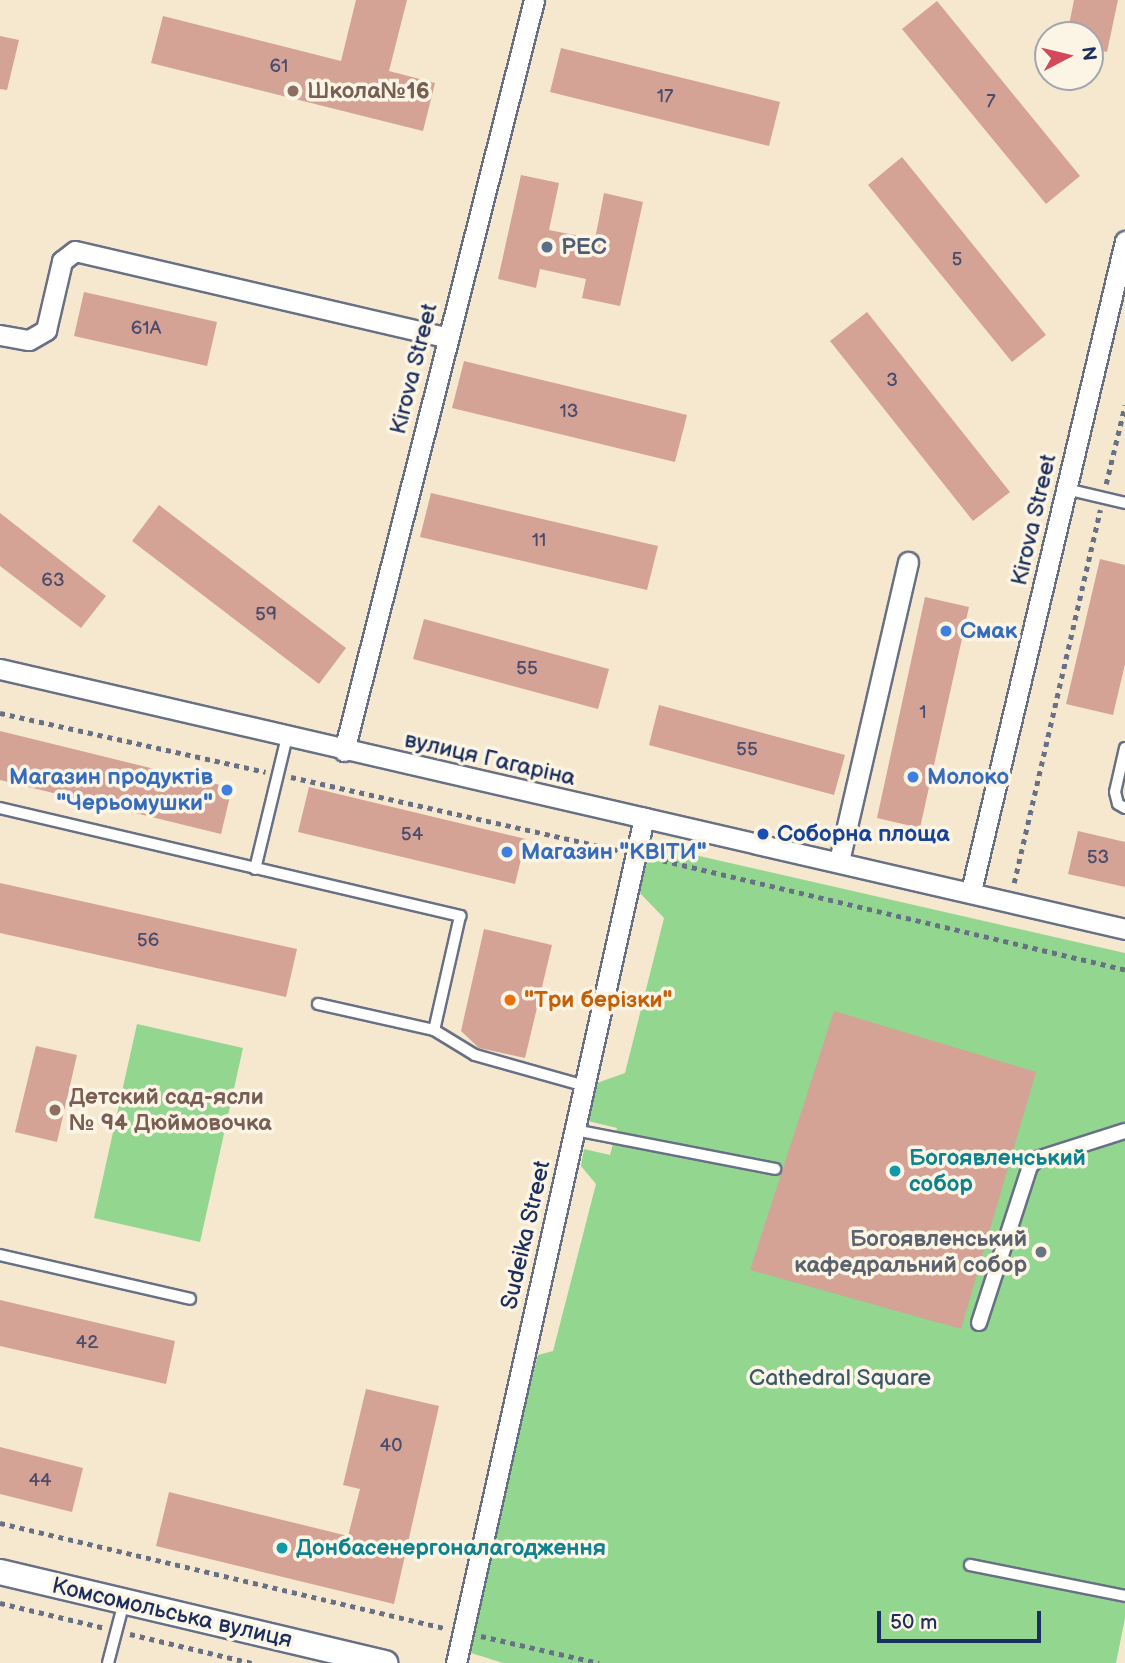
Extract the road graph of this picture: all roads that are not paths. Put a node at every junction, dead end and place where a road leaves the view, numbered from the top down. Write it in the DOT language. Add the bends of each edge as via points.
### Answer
graph roads {
  1 [pos="534,0"];
  2 [pos="1125,241"];
  3 [pos="0,335"];
  4 [pos="448,338"];
  5 [pos="1066,489"];
  6 [pos="1125,503"];
  7 [pos="908,562"];
  8 [pos="0,669"];
  9 [pos="287,737"];
  10 [pos="1125,748"];
  11 [pos="344,751"];
  12 [pos="0,808"];
  13 [pos="1125,808"];
  14 [pos="644,818"];
  15 [pos="839,861"];
  16 [pos="255,869"];
  17 [pos="971,891"];
  18 [pos="1125,929"];
  19 [pos="318,1004"];
  20 [pos="434,1030"];
  21 [pos="585,1086"];
  22 [pos="575,1130"];
  23 [pos="1125,1131"];
  24 [pos="775,1169"];
  25 [pos="0,1255"];
  26 [pos="190,1299"];
  27 [pos="979,1323"];
  28 [pos="970,1565"];
  29 [pos="0,1572"];
  30 [pos="1125,1596"];
  31 [pos="124,1602"];
  32 [pos="108,1663"];
  33 [pos="385,1663"];
  34 [pos="456,1663"];
  1 -- 4 [label="street, Kirova Street"];
  2 -- 5 [label="street, Kirova Street"];
  3 -- 4 [label="street" via="29,341 46,330 62,261 75,251"];
  4 -- 11 [label="street, Kirova Street"];
  5 -- 6 [label="lane"];
  5 -- 17 [label="street, Kirova Street"];
  7 -- 15 [label="street"];
  8 -- 9 [label="street, вулиця Гагаріна"];
  9 -- 11 [label="street, вулиця Гагаріна"];
  9 -- 16 [label="lane"];
  10 -- 13 [label="lane" via="1115,792 1118,804"];
  11 -- 14 [label="street, вулиця Гагаріна"];
  12 -- 16 [label="lane"];
  14 -- 15 [label="street, вулиця Гагаріна"];
  14 -- 21 [label="street, Sudeika Street"];
  15 -- 17 [label="street, вулиця Гагаріна"];
  16 -- 20 [label="lane" via="460,916"];
  17 -- 18 [label="street, вулиця Гагаріна"];
  19 -- 20 [label="lane"];
  20 -- 21 [label="lane" via="475,1055"];
  21 -- 22 [label="street, Sudeika Street"];
  22 -- 24 [label="lane"];
  22 -- 34 [label="street, Sudeika Street"];
  23 -- 27 [label="street" via="1037,1159 1030,1166"];
  25 -- 26 [label="lane"];
  28 -- 30 [label="lane"];
  29 -- 31 [label="street, Комсомольська вулиця"];
  31 -- 32 [label="lane"];
  31 -- 33 [label="street, Комсомольська вулиця"];
}
